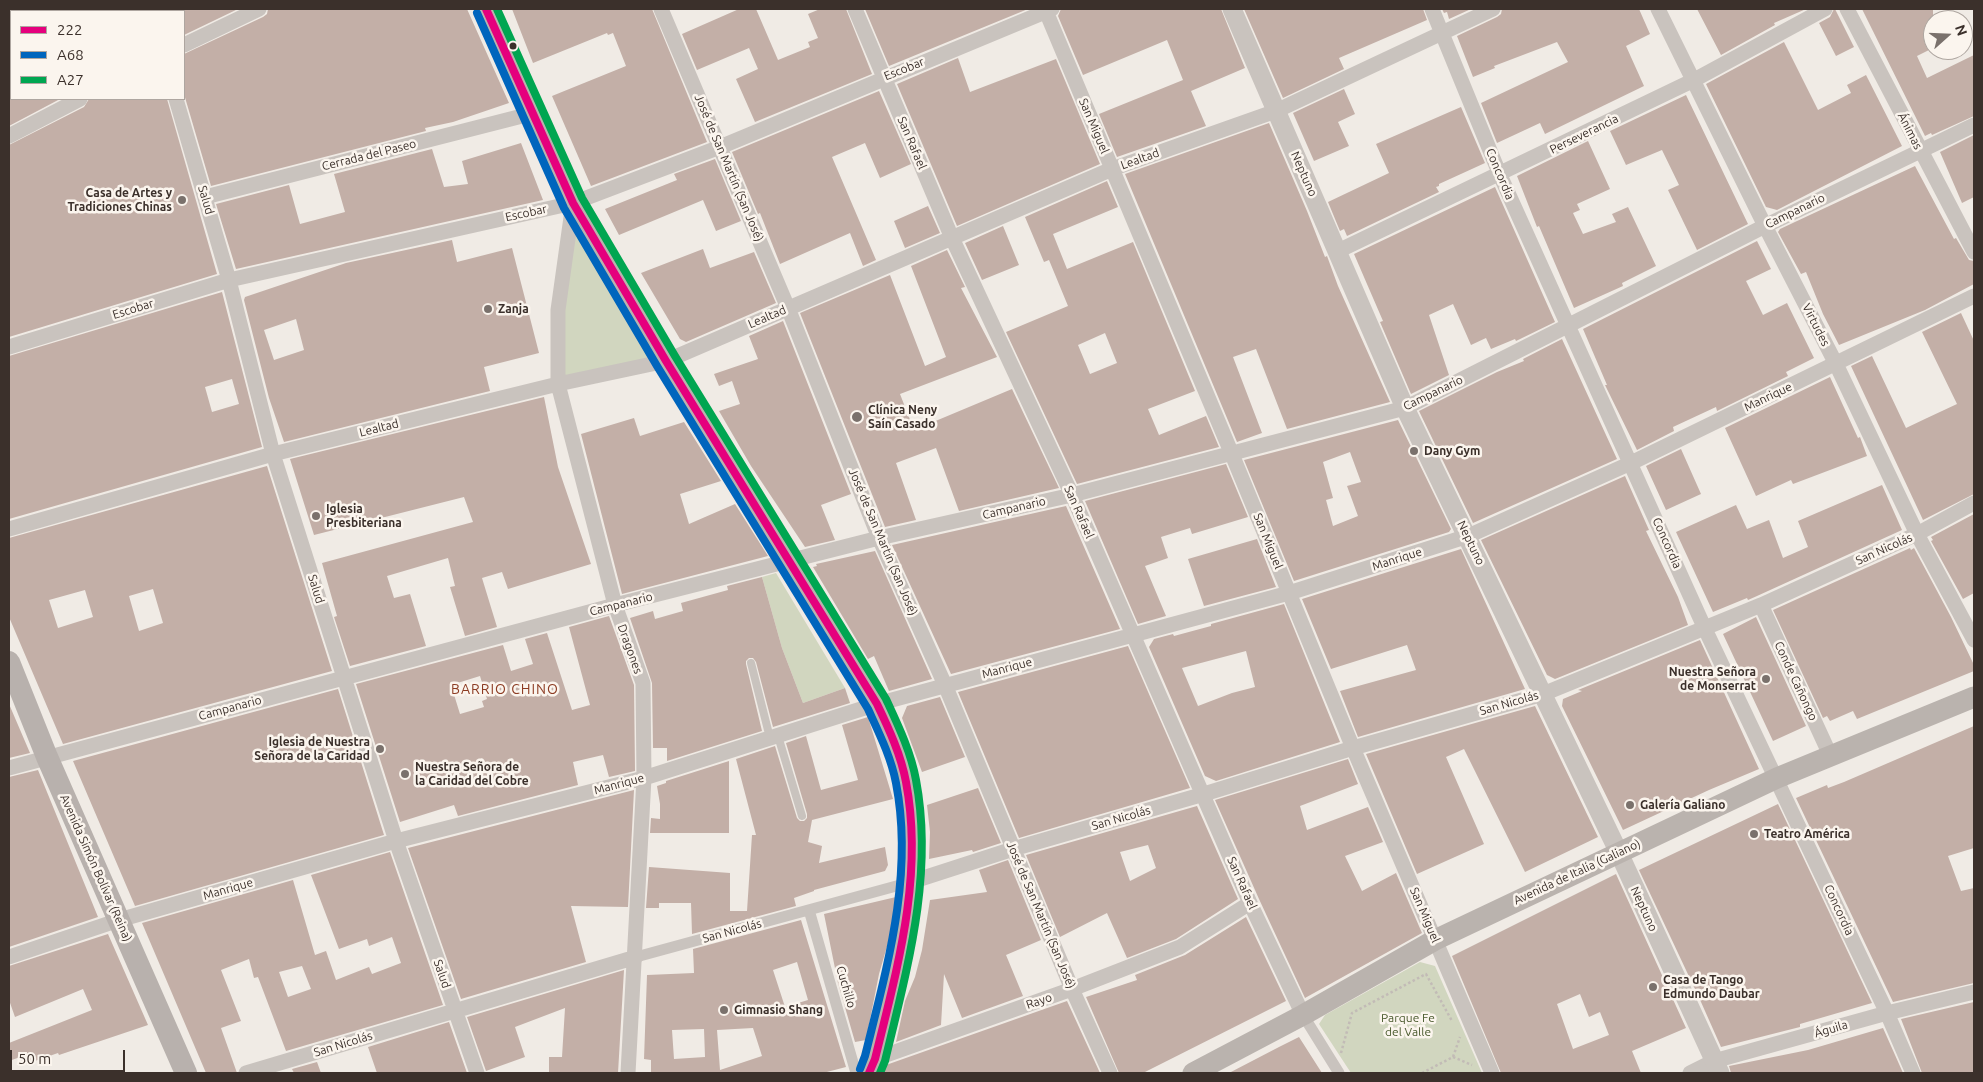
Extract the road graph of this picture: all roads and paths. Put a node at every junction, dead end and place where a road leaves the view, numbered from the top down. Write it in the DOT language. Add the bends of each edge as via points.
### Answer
graph roads {
  1 [pos="259,9"];
  2 [pos="486,9"];
  3 [pos="661,9"];
  4 [pos="855,9"];
  5 [pos="1232,9"];
  6 [pos="1432,9"];
  7 [pos="1493,9"];
  8 [pos="1658,9"];
  9 [pos="1825,9"];
  10 [pos="1847,9"];
  11 [pos="1048,10"];
  12 [pos="1442,33"];
  13 [pos="185,45"];
  14 [pos="884,77"];
  15 [pos="1694,80"];
  16 [pos="78,100"];
  17 [pos="176,100"];
  18 [pos="1276,111"];
  19 [pos="534,113"];
  20 [pos="1974,125"];
  21 [pos="9,136"];
  22 [pos="720,147"];
  23 [pos="1920,150"];
  24 [pos="1112,169"];
  25 [pos="1500,175"];
  26 [pos="205,197"];
  27 [pos="573,203"];
  28 [pos="1765,226"];
  29 [pos="952,238"];
  30 [pos="1338,251"];
  31 [pos="1974,252"];
  32 [pos="229,280"];
  33 [pos="1974,296"];
  34 [pos="788,308"];
  35 [pos="1568,325"];
  36 [pos="9,347"];
  37 [pos="666,361"];
  38 [pos="1836,364"];
  39 [pos="558,384"];
  40 [pos="1405,408"];
  41 [pos="1231,452"];
  42 [pos="273,454"];
  43 [pos="1631,463"];
  44 [pos="1072,495"];
  45 [pos="1974,503"];
  46 [pos="9,529"];
  47 [pos="1917,534"];
  48 [pos="1468,536"];
  49 [pos="879,538"];
  50 [pos="790,561"];
  51 [pos="1289,593"];
  52 [pos="615,605"];
  53 [pos="1761,605"];
  54 [pos="1705,628"];
  55 [pos="1133,634"];
  56 [pos="1974,640"];
  57 [pos="9,662"];
  58 [pos="751,663"];
  59 [pos="344,677"];
  60 [pos="945,685"];
  61 [pos="1543,694"];
  62 [pos="1974,697"];
  63 [pos="877,704"];
  64 [pos="774,737"];
  65 [pos="1353,748"];
  66 [pos="47,757"];
  67 [pos="1831,757"];
  68 [pos="9,768"];
  69 [pos="644,778"];
  70 [pos="1777,778"];
  71 [pos="1204,794"];
  72 [pos="802,816"];
  73 [pos="396,841"];
  74 [pos="1013,849"];
  75 [pos="1618,852"];
  76 [pos="911,882"];
  77 [pos="1250,903"];
  78 [pos="809,910"];
  79 [pos="118,920"];
  80 [pos="1436,940"];
  81 [pos="9,957"];
  82 [pos="636,957"];
  83 [pos="1072,989"];
  84 [pos="1974,992"];
  85 [pos="454,1010"];
  86 [pos="1887,1013"];
  87 [pos="1303,1015"];
  88 [pos="1717,1067"];
  89 [pos="865,1070"];
  90 [pos="1338,1071"];
  91 [pos="186,1073"];
  92 [pos="246,1073"];
  93 [pos="477,1073"];
  94 [pos="628,1073"];
  95 [pos="1110,1073"];
  96 [pos="1193,1073"];
  97 [pos="1422,1073"];
  98 [pos="1492,1073"];
  99 [pos="1690,1073"];
  100 [pos="1913,1073"];
  1 -- 13 [label="street"];
  2 -- 19 [label="main road"];
  3 -- 22 [label="street, José de San Martín (San José)"];
  4 -- 14 [label="street, San Rafael"];
  5 -- 18 [label="street, Neptuno"];
  6 -- 12 [label="street, Concordia"];
  7 -- 12 [label="street, Lealtad"];
  8 -- 15 [label="street, Virtudes"];
  9 -- 15 [label="street, Perseverancia"];
  10 -- 23 [label="street, Ánimas"];
  11 -- 14 [label="street, Escobar"];
  11 -- 24 [label="street, San Miguel"];
  12 -- 18 [label="street, Lealtad"];
  12 -- 25 [label="street, Concordia"];
  14 -- 22 [label="street, Escobar"];
  14 -- 29 [label="street, San Rafael"];
  15 -- 25 [label="street, Perseverancia"];
  15 -- 28 [label="street, Virtudes"];
  16 -- 21 [label="street"];
  17 -- 26 [label="street, Salud"];
  18 -- 24 [label="street, Lealtad"];
  18 -- 30 [label="street, Neptuno"];
  19 -- 26 [label="street, Cerrada del Paseo"];
  19 -- 27 [label="main road"];
  20 -- 23 [label="street, Campanario"];
  22 -- 27 [label="street, Escobar"];
  22 -- 34 [label="street, José de San Martín (San José)"];
  23 -- 28 [label="street, Campanario"];
  23 -- 31 [label="street, Ánimas"];
  24 -- 29 [label="street, Lealtad"];
  24 -- 41 [label="street, San Miguel"];
  25 -- 30 [label="street, Perseverancia"];
  25 -- 35 [label="street, Concordia"];
  26 -- 32 [label="street, Salud"];
  27 -- 32 [label="street, Escobar"];
  27 -- 37 [label="main road"];
  27 -- 39 [label="street, Dragones" via="558,310"];
  28 -- 35 [label="street, Campanario"];
  28 -- 38 [label="street, Virtudes"];
  29 -- 34 [label="street, Lealtad"];
  29 -- 44 [label="street, San Rafael"];
  30 -- 40 [label="street, Neptuno"];
  32 -- 36 [label="street, Escobar"];
  32 -- 42 [label="street, Salud"];
  33 -- 38 [label="street, Manrique"];
  34 -- 37 [label="street, Lealtad"];
  34 -- 49 [label="street, José de San Martín (San José)"];
  35 -- 40 [label="street, Campanario"];
  35 -- 43 [label="street, Concordia"];
  37 -- 39 [label="street, Lealtad"];
  37 -- 50 [label="main road"];
  38 -- 43 [label="street, Manrique"];
  38 -- 47 [label="street, Virtudes"];
  39 -- 42 [label="street, Lealtad"];
  39 -- 52 [label="street, Dragones"];
  40 -- 41 [label="street, Campanario"];
  40 -- 48 [label="street, Neptuno"];
  41 -- 44 [label="street, Campanario"];
  41 -- 51 [label="street, San Miguel"];
  42 -- 46 [label="street, Lealtad"];
  42 -- 59 [label="street, Salud"];
  43 -- 48 [label="street, Manrique"];
  43 -- 54 [label="street, Concordia"];
  44 -- 49 [label="street, Campanario"];
  44 -- 55 [label="street, San Rafael"];
  45 -- 47 [label="street, San Nicolás"];
  47 -- 53 [label="street, San Nicolás"];
  47 -- 56 [label="street, Virtudes"];
  48 -- 51 [label="street, Manrique"];
  48 -- 61 [label="street, Neptuno"];
  49 -- 50 [label="street, Campanario"];
  49 -- 60 [label="street, José de San Martín (San José)"];
  50 -- 52 [label="street, Campanario"];
  50 -- 63 [label="main road"];
  51 -- 55 [label="street, Manrique"];
  51 -- 65 [label="street, San Miguel"];
  52 -- 59 [label="street, Campanario"];
  52 -- 69 [label="street, Dragones" via="643,683"];
  53 -- 54 [label="street, San Nicolás"];
  53 -- 67 [label="street, Conde Cañongo"];
  54 -- 61 [label="street, San Nicolás"];
  54 -- 70 [label="street, Concordia"];
  55 -- 60 [label="street, Manrique"];
  55 -- 71 [label="street, San Rafael"];
  57 -- 66 [label="main road, Avenida Simón Bolívar (Reina)"];
  58 -- 64 [label="lane"];
  59 -- 66 [label="street, Campanario"];
  59 -- 73 [label="street, Salud"];
  60 -- 63 [label="street, Manrique"];
  60 -- 74 [label="street, José de San Martín (San José)"];
  61 -- 65 [label="street, San Nicolás"];
  61 -- 75 [label="street, Neptuno"];
  62 -- 67 [label="main road, Avenida de Italia (Galiano)"];
  63 -- 64 [label="street, Manrique"];
  63 -- 76 [label="main road" via="897,750 906,781 911,816"];
  64 -- 69 [label="street, Manrique"];
  64 -- 72 [label="lane"];
  65 -- 71 [label="street, San Nicolás"];
  65 -- 80 [label="street, San Miguel"];
  66 -- 68 [label="street, Campanario"];
  66 -- 79 [label="main road, Avenida Simón Bolívar (Reina)"];
  67 -- 70 [label="main road, Avenida de Italia (Galiano)"];
  69 -- 73 [label="street, Manrique"];
  69 -- 82 [label="street, Dragones"];
  70 -- 75 [label="main road, Avenida de Italia (Galiano)"];
  70 -- 86 [label="street, Concordia"];
  71 -- 74 [label="street, San Nicolás"];
  71 -- 77 [label="street, San Rafael"];
  73 -- 79 [label="street, Manrique"];
  73 -- 85 [label="street, Salud"];
  74 -- 76 [label="street, San Nicolás"];
  74 -- 83 [label="street, José de San Martín (San José)"];
  75 -- 80 [label="main road, Avenida de Italia (Galiano)"];
  75 -- 88 [label="street, Neptuno"];
  76 -- 78 [label="street, San Nicolás"];
  76 -- 89 [label="main road" via="901,947"];
  77 -- 83 [label="street, Rayo" via="1180,948"];
  77 -- 87 [label="street, San Rafael"];
  78 -- 82 [label="street, San Nicolás"];
  78 -- 89 [label="street, Cuchillo"];
  79 -- 81 [label="street, Manrique"];
  79 -- 91 [label="main road, Avenida Simón Bolívar (Reina)"];
  80 -- 87 [label="main road, Avenida de Italia (Galiano)"];
  80 -- 98 [label="street, San Miguel"];
  82 -- 85 [label="street, San Nicolás"];
  82 -- 94 [label="street, Dragones"];
  83 -- 89 [label="street, Rayo"];
  83 -- 95 [label="street, José de San Martín (San José)"];
  84 -- 86 [label="street, Águila"];
  85 -- 92 [label="street, San Nicolás"];
  85 -- 93 [label="street, Salud"];
  86 -- 88 [label="street, Águila"];
  86 -- 100 [label="street, Concordia"];
  87 -- 90 [label="street"];
  87 -- 96 [label="main road, Avenida de Italia (Galiano)"];
  88 -- 99 [label="street, Águila"];
  90 -- 97 [label="path" via="1352,1014 1426,974 1460,1037 1453,1057"];
}
